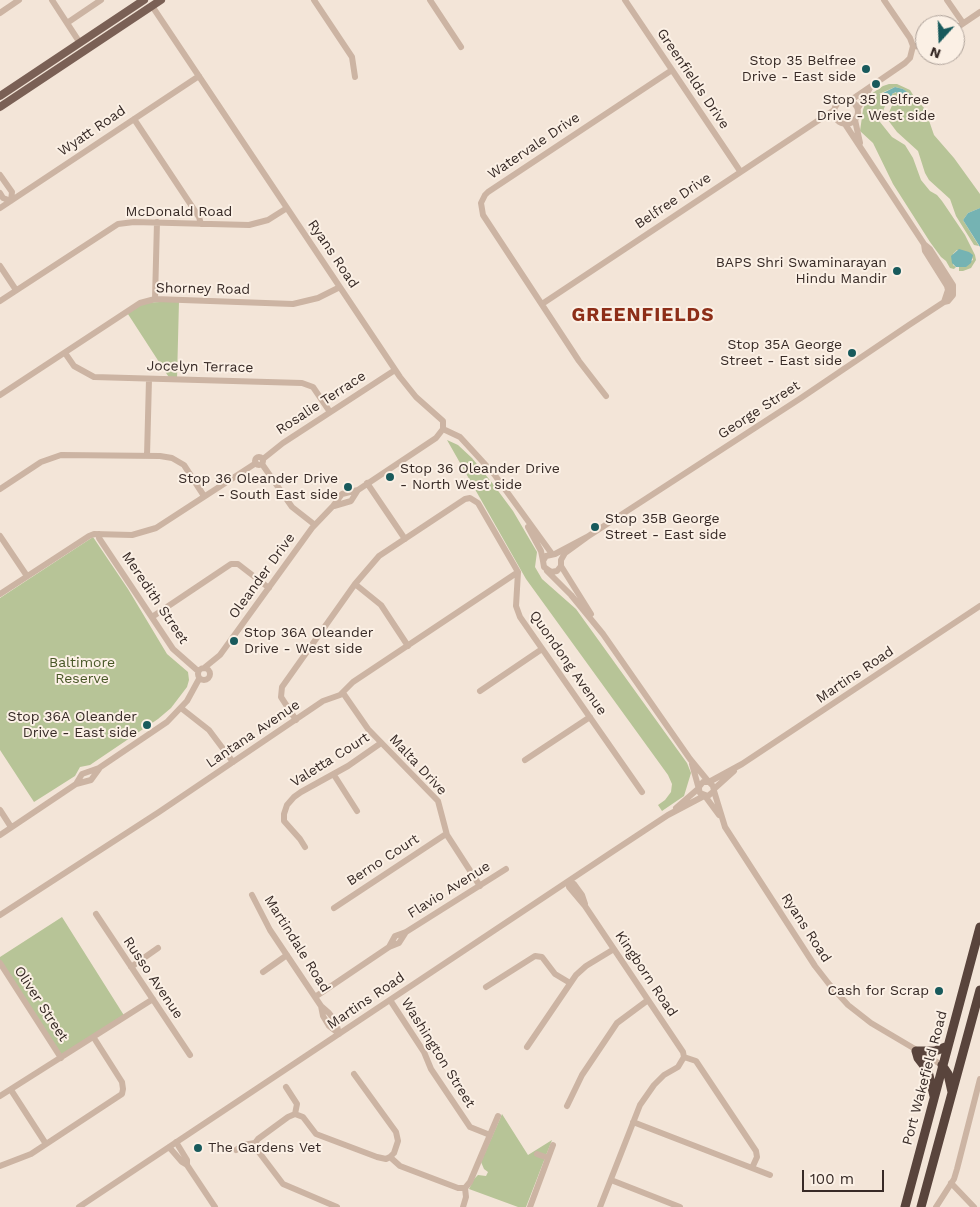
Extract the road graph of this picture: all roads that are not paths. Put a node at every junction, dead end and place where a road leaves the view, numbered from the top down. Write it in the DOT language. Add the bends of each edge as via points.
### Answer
graph roads {
  1 [pos="19,0"];
  2 [pos="52,0"];
  3 [pos="101,0"];
  4 [pos="144,0"];
  5 [pos="161,0"];
  6 [pos="314,0"];
  7 [pos="430,0"];
  8 [pos="625,0"];
  9 [pos="884,0"];
  10 [pos="947,0"];
  11 [pos="151,3"];
  12 [pos="0,12"];
  13 [pos="980,12"];
  14 [pos="957,15"];
  15 [pos="67,23"];
  16 [pos="965,23"];
  17 [pos="80,43"];
  18 [pos="461,46"];
  19 [pos="913,46"];
  20 [pos="86,50"];
  21 [pos="672,70"];
  22 [pos="199,76"];
  23 [pos="355,77"];
  24 [pos="872,85"];
  25 [pos="0,96"];
  26 [pos="851,100"];
  27 [pos="0,107"];
  28 [pos="858,108"];
  29 [pos="834,110"];
  30 [pos="134,119"];
  31 [pos="855,120"];
  32 [pos="818,121"];
  33 [pos="837,121"];
  34 [pos="845,124"];
  35 [pos="860,149"];
  36 [pos="740,171"];
  37 [pos="0,175"];
  38 [pos="0,193"];
  39 [pos="11,201"];
  40 [pos="0,208"];
  41 [pos="287,208"];
  42 [pos="156,222"];
  43 [pos="201,224"];
  44 [pos="0,266"];
  45 [pos="340,287"];
  46 [pos="16,290"];
  47 [pos="155,299"];
  48 [pos="0,301"];
  49 [pos="542,304"];
  50 [pos="65,353"];
  51 [pos="395,370"];
  52 [pos="149,379"];
  53 [pos="0,394"];
  54 [pos="606,396"];
  55 [pos="330,412"];
  56 [pos="443,429"];
  57 [pos="147,456"];
  58 [pos="260,462"];
  59 [pos="367,483"];
  60 [pos="0,489"];
  61 [pos="204,496"];
  62 [pos="510,498"];
  63 [pos="315,525"];
  64 [pos="99,534"];
  65 [pos="0,536"];
  66 [pos="587,537"];
  67 [pos="405,539"];
  68 [pos="553,554"];
  69 [pos="543,561"];
  70 [pos="561,563"];
  71 [pos="546,570"];
  72 [pos="518,572"];
  73 [pos="27,576"];
  74 [pos="355,584"];
  75 [pos="269,588"];
  76 [pos="0,594"];
  77 [pos="980,606"];
  78 [pos="152,618"];
  79 [pos="603,634"];
  80 [pos="408,646"];
  81 [pos="542,649"];
  82 [pos="204,670"];
  83 [pos="199,679"];
  84 [pos="480,691"];
  85 [pos="343,693"];
  86 [pos="181,708"];
  87 [pos="590,717"];
  88 [pos="296,720"];
  89 [pos="381,743"];
  90 [pos="690,759"];
  91 [pos="525,760"];
  92 [pos="234,762"];
  93 [pos="742,764"];
  94 [pos="334,775"];
  95 [pos="709,782"];
  96 [pos="699,787"];
  97 [pos="714,790"];
  98 [pos="642,792"];
  99 [pos="704,796"];
  100 [pos="0,810"];
  101 [pos="357,811"];
  102 [pos="668,816"];
  103 [pos="721,818"];
  104 [pos="11,827"];
  105 [pos="446,834"];
  106 [pos="0,835"];
  107 [pos="306,847"];
  108 [pos="506,869"];
  109 [pos="569,881"];
  110 [pos="480,886"];
  111 [pos="252,895"];
  112 [pos="334,908"];
  113 [pos="96,914"];
  114 [pos="0,915"];
  115 [pos="980,927"];
  116 [pos="158,948"];
  117 [pos="614,949"];
  118 [pos="287,955"];
  119 [pos="0,963"];
  120 [pos="131,967"];
  121 [pos="263,972"];
  122 [pos="570,984"];
  123 [pos="486,987"];
  124 [pos="980,990"];
  125 [pos="315,997"];
  126 [pos="152,999"];
  127 [pos="390,1000"];
  128 [pos="648,1000"];
  129 [pos="339,1034"];
  130 [pos="94,1038"];
  131 [pos="527,1046"];
  132 [pos="948,1046"];
  133 [pos="916,1051"];
  134 [pos="190,1055"];
  135 [pos="684,1057"];
  136 [pos="61,1058"];
  137 [pos="942,1065"];
  138 [pos="354,1074"];
  139 [pos="980,1079"];
  140 [pos="286,1087"];
  141 [pos="11,1090"];
  142 [pos="952,1095"];
  143 [pos="0,1096"];
  144 [pos="934,1096"];
  145 [pos="567,1106"];
  146 [pos="295,1114"];
  147 [pos="498,1116"];
  148 [pos="633,1122"];
  149 [pos="490,1136"];
  150 [pos="176,1142"];
  151 [pos="256,1143"];
  152 [pos="46,1144"];
  153 [pos="553,1145"];
  154 [pos="169,1147"];
  155 [pos="236,1150"];
  156 [pos="537,1154"];
  157 [pos="390,1157"];
  158 [pos="548,1158"];
  159 [pos="0,1166"];
  160 [pos="187,1166"];
  161 [pos="752,1168"];
  162 [pos="770,1175"];
  163 [pos="611,1180"];
  164 [pos="951,1182"];
  165 [pos="465,1188"];
  166 [pos="79,1207"];
  167 [pos="215,1207"];
  168 [pos="337,1207"];
  169 [pos="463,1207"];
  170 [pos="530,1207"];
  171 [pos="600,1207"];
  172 [pos="680,1207"];
  173 [pos="905,1207"];
  174 [pos="921,1207"];
  175 [pos="936,1207"];
  176 [pos="974,1207"];
  1 -- 12 [label="street"];
  2 -- 15 [label="street"];
  3 -- 15 [label="street"];
  4 -- 17 [label="main road"];
  5 -- 11 [label="main road"];
  6 -- 23 [label="street" via="352,57"];
  7 -- 18 [label="street"];
  8 -- 21 [label="street, Greenfields Drive"];
  9 -- 19 [label="street"];
  10 -- 14 [label="street"];
  11 -- 20 [label="main road"];
  11 -- 22 [label="street, Ryans Road"];
  13 -- 16 [label="street"];
  15 -- 17 [label="street"];
  17 -- 20 [label="main road"];
  17 -- 25 [label="main road"];
  19 -- 24 [label="street" via="910,58"];
  20 -- 27 [label="main road"];
  21 -- 36 [label="street, Greenfields Drive"];
  21 -- 49 [label="street, Watervale Drive" via="484,195 481,203 483,215"];
  22 -- 30 [label="street, Wyatt Road"];
  22 -- 41 [label="street, Ryans Road"];
  24 -- 26 [label="street"];
  24 -- 28 [label="street"];
  26 -- 28 [label="street"];
  26 -- 29 [label="street" via="838,102"];
  28 -- 31 [label="street"];
  29 -- 32 [label="street, Belfree Drive"];
  29 -- 33 [label="street"];
  30 -- 39 [label="street, Wyatt Road"];
  30 -- 43 [label="street" via="200,217"];
  31 -- 34 [label="street"];
  31 -- 35 [label="street, George Street"];
  32 -- 33 [label="street"];
  32 -- 36 [label="street, Belfree Drive"];
  33 -- 34 [label="street"];
  34 -- 35 [label="street, George Street"];
  35 -- 66 [label="street, George Street" via="924,244 930,248 953,285 953,295"];
  36 -- 49 [label="street, Belfree Drive"];
  37 -- 39 [label="street" via="12,192"];
  38 -- 39 [label="street"];
  39 -- 40 [label="street, Wyatt Road"];
  41 -- 43 [label="street, McDonald Road" via="268,220 249,224"];
  41 -- 45 [label="street, Ryans Road"];
  42 -- 43 [label="street, McDonald Road"];
  42 -- 46 [label="street, McDonald Road" via="124,223 113,227"];
  42 -- 47 [label="street"];
  44 -- 46 [label="street"];
  45 -- 47 [label="street, Shorney Road" via="318,298 293,304"];
  45 -- 51 [label="street, Ryans Road"];
  46 -- 48 [label="street, McDonald Road"];
  47 -- 50 [label="street, Shorney Road" via="140,303"];
  49 -- 54 [label="street, Watervale Drive"];
  50 -- 52 [label="street, Jocelyn Terrace" via="74,366 94,377"];
  50 -- 53 [label="street, Shorney Road"];
  51 -- 55 [label="street, Rosalie Terrace"];
  51 -- 56 [label="street, Ryans Road" via="416,397 443,421"];
  52 -- 55 [label="street, Jocelyn Terrace" via="302,383 313,387"];
  52 -- 57 [label="street"];
  55 -- 58 [label="street, Rosalie Terrace"];
  56 -- 59 [label="street, Oleander Drive" via="436,438"];
  56 -- 62 [label="street, Ryans Road" via="460,437 494,474"];
  57 -- 60 [label="street" via="61,455 41,462"];
  57 -- 61 [label="street" via="170,457 181,463"];
  58 -- 61 [label="street, Rosalie Terrace"];
  58 -- 63 [label="street" via="292,507"];
  59 -- 63 [label="street, Oleander Drive" via="358,490 342,494"];
  59 -- 67 [label="street"];
  61 -- 64 [label="street, Rosalie Terrace" via="154,529 132,534"];
  62 -- 68 [label="street, Ryans Road"];
  62 -- 69 [label="street, Ryans Road" via="541,551"];
  63 -- 75 [label="street, Oleander Drive"];
  64 -- 73 [label="street" via="88,536"];
  64 -- 78 [label="street, Meredith Street"];
  65 -- 73 [label="street"];
  66 -- 68 [label="street, George Street"];
  66 -- 70 [label="street, George Street" via="565,553"];
  67 -- 72 [label="street" via="465,499 473,499"];
  67 -- 74 [label="street" via="373,561"];
  68 -- 69 [label="street"];
  68 -- 70 [label="street"];
  69 -- 71 [label="street"];
  70 -- 71 [label="street" via="554,572"];
  70 -- 79 [label="street"];
  71 -- 79 [label="street"];
  72 -- 80 [label="street, Lantana Avenue"];
  72 -- 81 [label="street, Quondong Avenue" via="517,611"];
  73 -- 76 [label="street"];
  74 -- 80 [label="street" via="381,605"];
  74 -- 88 [label="street" via="282,687 281,697"];
  75 -- 78 [label="street" via="238,564 231,564"];
  75 -- 82 [label="street, Oleander Drive" via="220,656"];
  77 -- 93 [label="street, Martins Road"];
  78 -- 82 [label="street, Meredith Street" via="173,649"];
  79 -- 90 [label="street"];
  80 -- 85 [label="street, Lantana Avenue" via="353,682"];
  81 -- 84 [label="street"];
  81 -- 87 [label="street, Quondong Avenue"];
  82 -- 83 [label="street" via="197,675"];
  82 -- 83 [label="street, Oleander Drive" via="209,676 206,680"];
  83 -- 86 [label="street"];
  85 -- 88 [label="street, Lantana Avenue"];
  85 -- 89 [label="street, Malta Drive"];
  86 -- 92 [label="street" via="209,730"];
  86 -- 104 [label="street" via="156,731 99,768 91,780 76,784"];
  87 -- 91 [label="street"];
  87 -- 98 [label="street, Quondong Avenue"];
  88 -- 92 [label="street, Lantana Avenue"];
  89 -- 94 [label="street, Valetta Court"];
  89 -- 105 [label="street, Malta Drive" via="438,801"];
  90 -- 95 [label="street"];
  90 -- 96 [label="street"];
  92 -- 114 [label="street, Lantana Avenue"];
  93 -- 95 [label="street, Martins Road"];
  93 -- 97 [label="street, Martins Road"];
  94 -- 101 [label="street"];
  94 -- 107 [label="street, Valetta Court" via="294,796 284,810 284,822"];
  95 -- 96 [label="street" via="703,782"];
  95 -- 97 [label="street"];
  96 -- 99 [label="street" via="700,794"];
  96 -- 102 [label="street, Martins Road"];
  97 -- 99 [label="street" via="710,796"];
  97 -- 103 [label="street, Ryans Road"];
  99 -- 102 [label="street, Martins Road"];
  99 -- 103 [label="street, Ryans Road"];
  100 -- 104 [label="street"];
  102 -- 109 [label="street, Martins Road"];
  103 -- 133 [label="street, Ryans Road" via="829,984 848,1005"];
  104 -- 106 [label="street"];
  105 -- 110 [label="street, Malta Drive"];
  105 -- 112 [label="street, Berno Court"];
  108 -- 110 [label="street, Flavio Avenue"];
  109 -- 117 [label="street, Kingborn Road" via="569,887"];
  109 -- 127 [label="street, Martins Road"];
  110 -- 125 [label="street, Flavio Avenue" via="395,936 389,947"];
  111 -- 118 [label="street, Martindale Road"];
  113 -- 120 [label="street, Russo Avenue"];
  115 -- 132 [label="highway, Port Wakefield Road"];
  116 -- 120 [label="street"];
  117 -- 122 [label="street" via="582,969"];
  117 -- 128 [label="street, Kingborn Road"];
  118 -- 121 [label="street"];
  118 -- 125 [label="street, Martindale Road"];
  119 -- 136 [label="street, Oliver Street"];
  120 -- 126 [label="street, Russo Avenue"];
  122 -- 123 [label="street" via="555,974 542,958 533,956"];
  122 -- 131 [label="street"];
  124 -- 142 [label="highway"];
  125 -- 129 [label="street, Martindale Road" via="329,1026"];
  126 -- 130 [label="street"];
  126 -- 134 [label="street, Russo Avenue"];
  127 -- 129 [label="street, Martins Road"];
  127 -- 149 [label="street, Washington Street" via="470,1127"];
  128 -- 135 [label="street, Kingborn Road"];
  128 -- 145 [label="street" via="617,1023 582,1075"];
  129 -- 150 [label="street, Martins Road"];
  130 -- 136 [label="street"];
  130 -- 152 [label="street" via="122,1080 123,1091"];
  132 -- 133 [label="highway" via="935,1051"];
  132 -- 137 [label="highway, Port Wakefield Road"];
  133 -- 137 [label="street, Ryans Road"];
  133 -- 144 [label="highway" via="928,1071"];
  135 -- 148 [label="street" via="678,1067 664,1075 646,1095"];
  135 -- 161 [label="street" via="696,1062 756,1151"];
  136 -- 141 [label="street"];
  137 -- 142 [label="highway" via="948,1074"];
  137 -- 144 [label="highway, Port Wakefield Road"];
  138 -- 157 [label="street" via="396,1132 398,1141"];
  139 -- 164 [label="street"];
  140 -- 146 [label="street" via="297,1104"];
  141 -- 143 [label="street"];
  141 -- 152 [label="street"];
  142 -- 174 [label="highway"];
  144 -- 173 [label="highway, Port Wakefield Road"];
  146 -- 151 [label="street" via="261,1135"];
  146 -- 157 [label="street" via="303,1117 316,1134 377,1157"];
  147 -- 149 [label="street"];
  148 -- 161 [label="street"];
  148 -- 163 [label="street"];
  149 -- 165 [label="street"];
  150 -- 154 [label="street, Martins Road"];
  150 -- 160 [label="street"];
  151 -- 155 [label="street"];
  151 -- 168 [label="street" via="258,1151 283,1184"];
  152 -- 159 [label="street" via="31,1154"];
  153 -- 158 [label="street"];
  154 -- 160 [label="street"];
  154 -- 166 [label="street, Martins Road"];
  156 -- 158 [label="street"];
  157 -- 165 [label="street" via="400,1166"];
  158 -- 170 [label="street"];
  160 -- 167 [label="street"];
  161 -- 162 [label="street"];
  163 -- 171 [label="street"];
  163 -- 172 [label="street"];
  164 -- 175 [label="street"];
  164 -- 176 [label="street"];
  165 -- 169 [label="street"];
}
